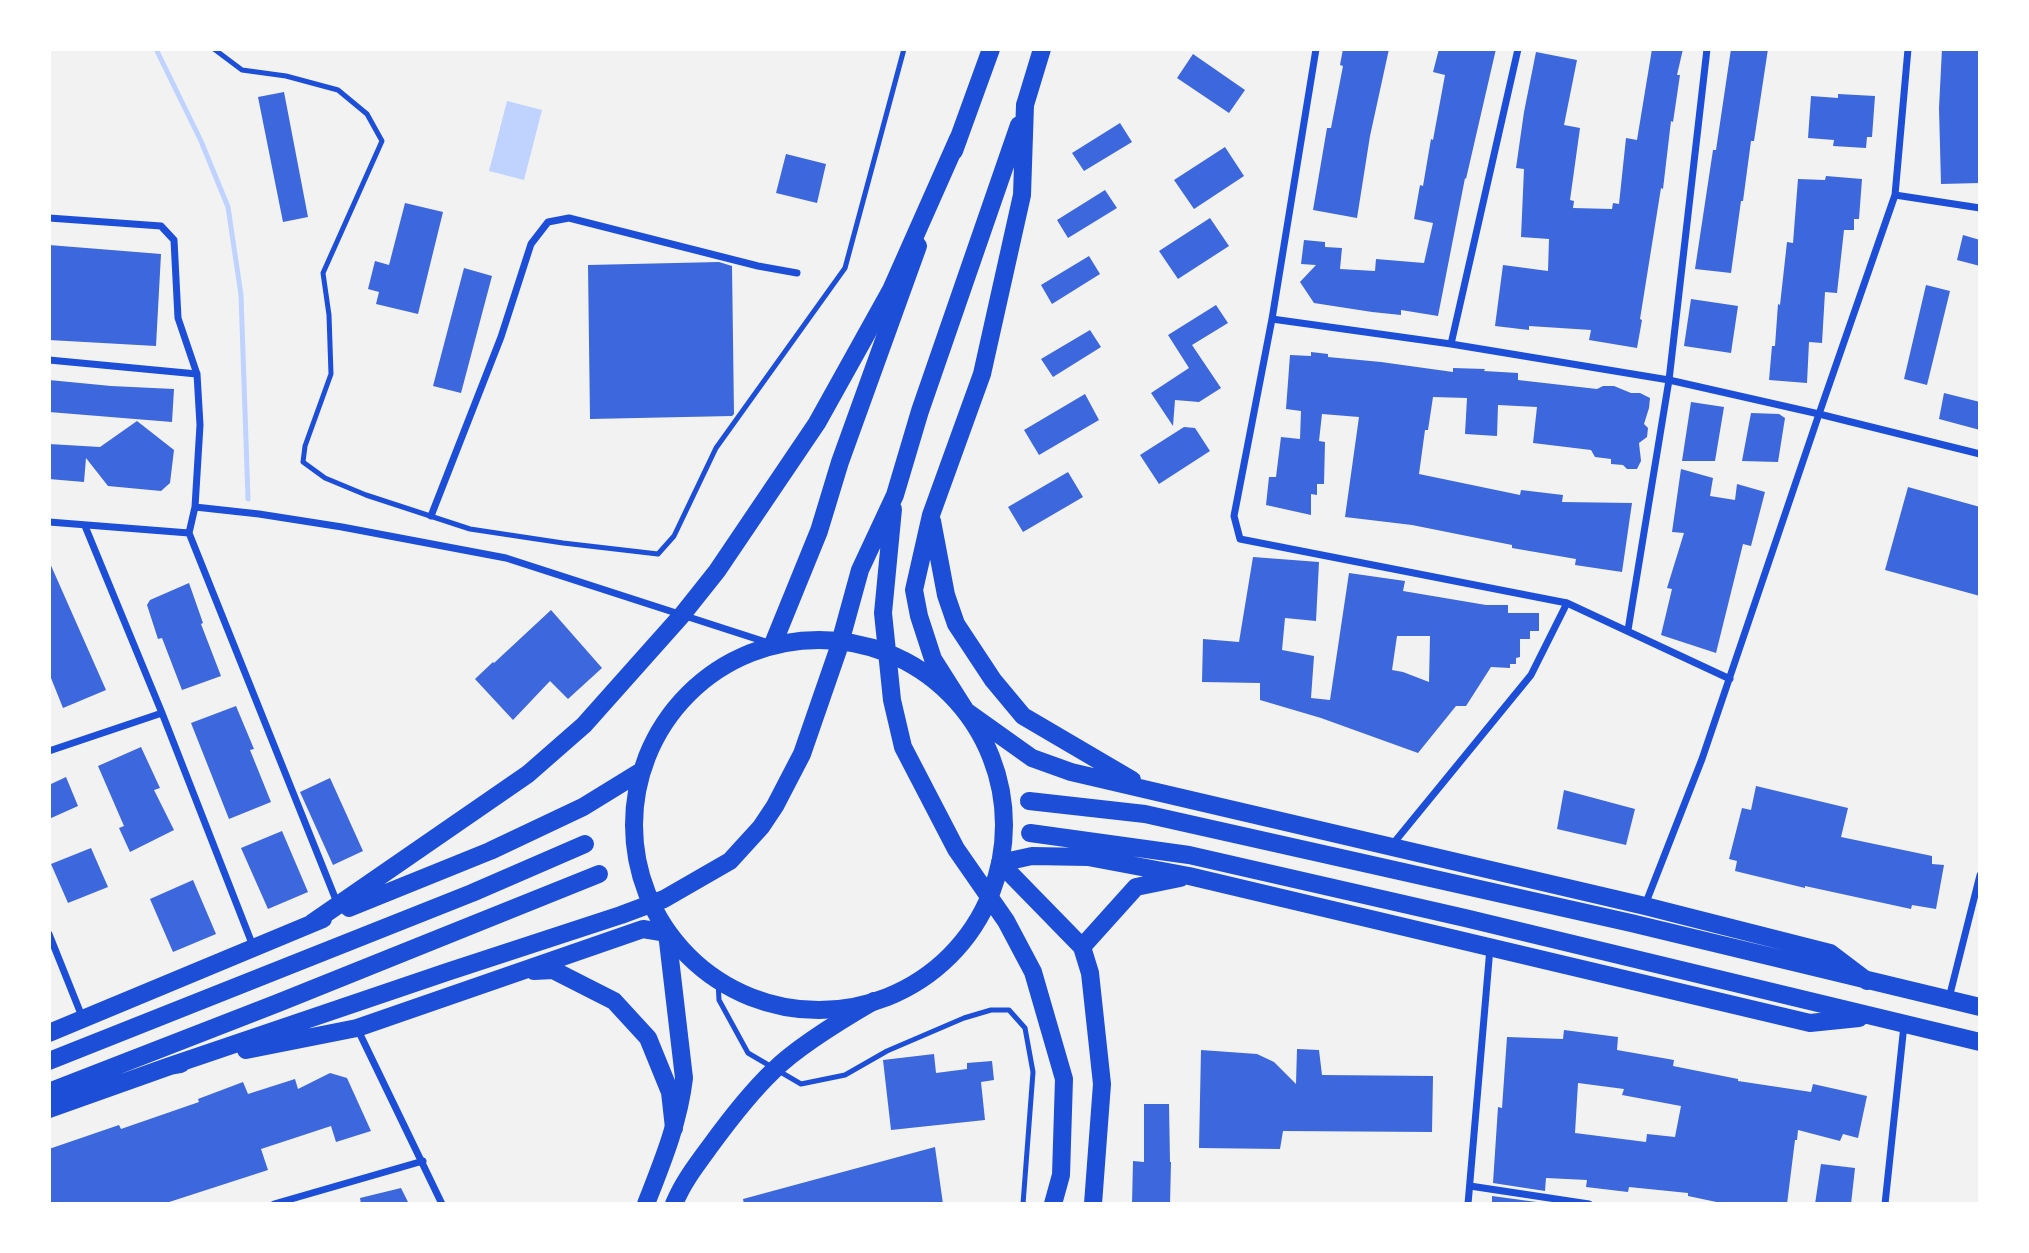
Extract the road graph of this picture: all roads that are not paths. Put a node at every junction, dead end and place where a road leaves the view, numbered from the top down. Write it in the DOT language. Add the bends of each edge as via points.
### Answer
graph roads {
  1 [pos="214,49"];
  2 [pos="904,49"];
  3 [pos="991,49"];
  4 [pos="1042,49"];
  5 [pos="1317,49"];
  6 [pos="1518,49"];
  7 [pos="1707,49"];
  8 [pos="1908,49"];
  9 [pos="1026,105"];
  10 [pos="958,139"];
  11 [pos="1895,195"];
  12 [pos="1980,208"];
  13 [pos="49,218"];
  14 [pos="797,273"];
  15 [pos="1272,319"];
  16 [pos="1451,344"];
  17 [pos="49,360"];
  18 [pos="197,374"];
  19 [pos="1670,380"];
  20 [pos="1819,414"];
  21 [pos="1980,454"];
  22 [pos="895,495"];
  23 [pos="195,507"];
  24 [pos="931,515"];
  25 [pos="431,516"];
  26 [pos="49,522"];
  27 [pos="85,526"];
  28 [pos="189,533"];
  29 [pos="1567,603"];
  30 [pos="682,615"];
  31 [pos="1628,631"];
  32 [pos="773,644"];
  33 [pos="1730,679"];
  34 [pos="966,711"];
  35 [pos="162,713"];
  36 [pos="49,751"];
  37 [pos="640,772"];
  38 [pos="1147,789"];
  39 [pos="1029,801"];
  40 [pos="1030,833"];
  41 [pos="585,844"];
  42 [pos="1391,846"];
  43 [pos="1000,863"];
  44 [pos="598,874"];
  45 [pos="1980,875"];
  46 [pos="1189,876"];
  47 [pos="339,905"];
  48 [pos="1645,906"];
  49 [pos="312,923"];
  50 [pos="667,933"];
  51 [pos="49,934"];
  52 [pos="253,947"];
  53 [pos="1082,947"];
  54 [pos="1490,947"];
  55 [pos="520,971"];
  56 [pos="718,981"];
  57 [pos="1867,981"];
  58 [pos="1948,999"];
  59 [pos="874,1001"];
  60 [pos="1980,1007"];
  61 [pos="1874,1016"];
  62 [pos="83,1020"];
  63 [pos="1904,1024"];
  64 [pos="356,1028"];
  65 [pos="49,1033"];
  66 [pos="1980,1042"];
  67 [pos="49,1061"];
  68 [pos="170,1066"];
  69 [pos="775,1069"];
  70 [pos="49,1092"];
  71 [pos="49,1109"];
  72 [pos="674,1128"];
  73 [pos="423,1161"];
  74 [pos="1470,1186"];
  75 [pos="274,1204"];
  76 [pos="442,1204"];
  77 [pos="646,1204"];
  78 [pos="674,1204"];
  79 [pos="1023,1204"];
  80 [pos="1053,1204"];
  81 [pos="1093,1204"];
  82 [pos="1468,1204"];
  83 [pos="1589,1204"];
  84 [pos="1885,1204"];
  1 -- 25 [label="lane" via="242,70 338,90 367,114 382,141 323,273 331,374 303,462 325,478"];
  2 -- 25 [label="lane" via="845,268 716,448 674,536 658,554 470,529"];
  3 -- 10 [label="main road"];
  4 -- 9 [label="main road"];
  5 -- 15 [label="street"];
  6 -- 16 [label="street"];
  7 -- 19 [label="street"];
  8 -- 11 [label="street"];
  9 -- 22 [label="main road"];
  9 -- 24 [label="main road" via="1021,195 985,361"];
  10 -- 30 [label="main road" via="891,290 817,423"];
  10 -- 32 [label="main road" via="815,542"];
  11 -- 12 [label="street"];
  11 -- 20 [label="street"];
  13 -- 18 [label="street" via="162,226 174,240 178,318"];
  14 -- 25 [label="street" via="569,218 548,222 531,244 501,337"];
  15 -- 16 [label="street"];
  15 -- 29 [label="street" via="1234,516 1240,539"];
  16 -- 19 [label="street"];
  17 -- 18 [label="street"];
  18 -- 23 [label="street" via="200,425"];
  19 -- 20 [label="street"];
  19 -- 31 [label="street"];
  20 -- 21 [label="street"];
  20 -- 33 [label="street"];
  22 -- 68 [label="main road" via="860,570 803,754 761,827 730,861 664,899 621,915"];
  22 -- 80 [label="main road" via="883,613 892,700 903,747 956,849 1006,921 1033,972 1064,1079 1061,1175"];
  23 -- 28 [label="street"];
  23 -- 30 [label="street" via="342,527 506,558"];
  24 -- 34 [label="main road" via="914,590 933,659"];
  24 -- 38 [label="main road" via="956,624 993,680 1023,716"];
  26 -- 27 [label="street"];
  27 -- 28 [label="street"];
  27 -- 35 [label="street"];
  28 -- 47 [label="street"];
  29 -- 31 [label="street"];
  29 -- 42 [label="street" via="1531,675"];
  30 -- 32 [label="street"];
  30 -- 47 [label="main road" via="584,725 528,774"];
  31 -- 33 [label="street"];
  32 -- 34 [label="main road" via="827,639 879,649 927,674"];
  32 -- 37 [label="main road" via="715,670 668,715"];
  33 -- 48 [label="street"];
  34 -- 38 [label="main road" via="1032,758"];
  34 -- 43 [label="main road" via="992,758 1004,810"];
  35 -- 36 [label="street"];
  35 -- 52 [label="street"];
  37 -- 49 [label="main road" via="583,807 490,851"];
  37 -- 50 [label="main road" via="632,827 642,883"];
  38 -- 42 [label="main road"];
  39 -- 57 [label="main road" via="1158,817"];
  40 -- 61 [label="main road" via="1189,855"];
  41 -- 67 [label="main road"];
  42 -- 48 [label="main road"];
  43 -- 46 [label="main road" via="1032,856 1088,857"];
  43 -- 53 [label="main road"];
  43 -- 59 [label="main road" via="988,900 969,934 942,963 910,985"];
  44 -- 70 [label="main road"];
  45 -- 58 [label="street"];
  46 -- 53 [label="main road" via="1136,887"];
  46 -- 54 [label="main road"];
  47 -- 49 [label="main road"];
  48 -- 57 [label="main road" via="1830,953"];
  49 -- 52 [label="main road"];
  50 -- 55 [label="main road" via="643,929"];
  50 -- 56 [label="main road"];
  50 -- 72 [label="main road" via="684,1078"];
  51 -- 62 [label="street"];
  52 -- 62 [label="main road"];
  53 -- 81 [label="main road" via="1090,973 1102,1084"];
  54 -- 61 [label="main road" via="1810,1023"];
  54 -- 74 [label="street"];
  55 -- 64 [label="main road"];
  55 -- 72 [label="main road" via="553,970 614,1001 648,1038 670,1093"];
  56 -- 59 [label="main road" via="754,999 794,1008 835,1009"];
  56 -- 69 [label="lane" via="719,1000 748,1053"];
  57 -- 58 [label="main road"];
  58 -- 60 [label="main road"];
  59 -- 69 [label="main road"];
  61 -- 63 [label="main road"];
  62 -- 65 [label="main road"];
  63 -- 66 [label="main road"];
  63 -- 84 [label="street"];
  64 -- 68 [label="main road"];
  64 -- 73 [label="street"];
  68 -- 71 [label="main road"];
  69 -- 78 [label="main road" via="720,1134"];
  69 -- 79 [label="lane" via="801,1084 845,1076 887,1051 964,1018 1009,1010 1025,1028 1033,1072"];
  72 -- 77 [label="main road"];
  73 -- 75 [label="street"];
  73 -- 76 [label="street"];
  74 -- 82 [label="street"];
  74 -- 83 [label="street"];
}
